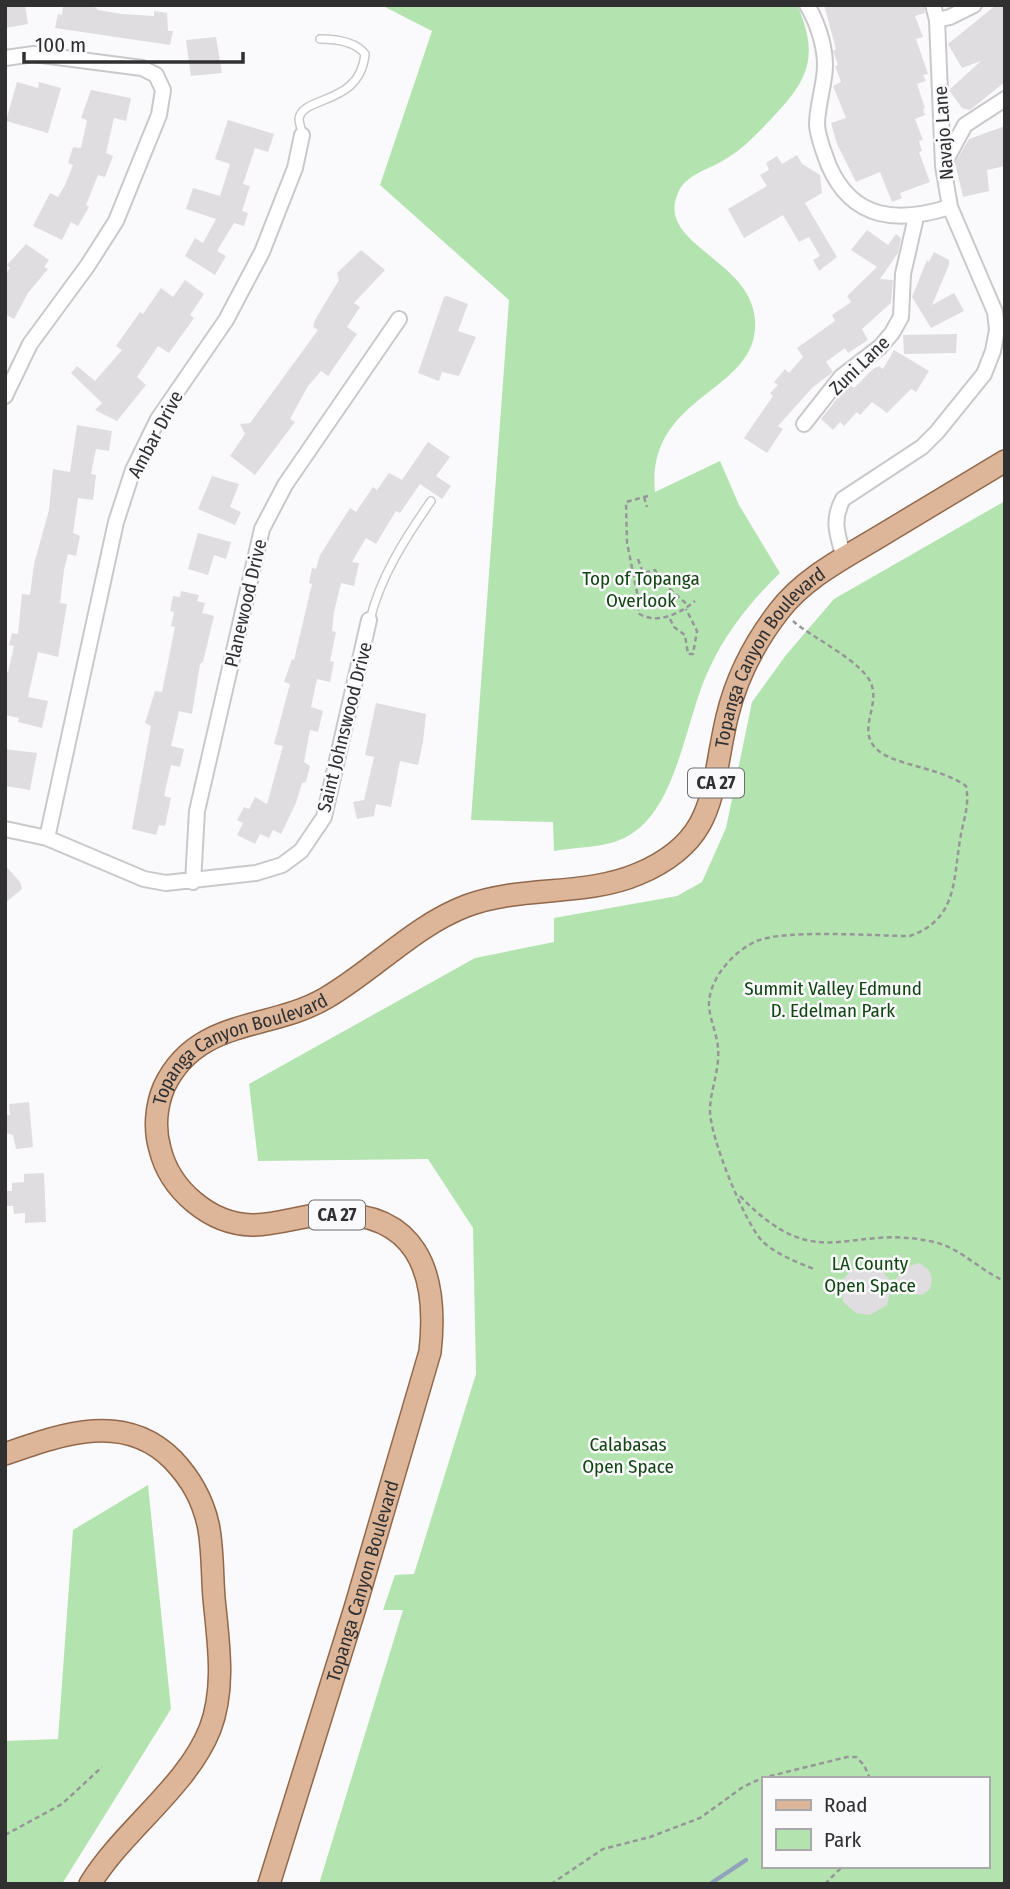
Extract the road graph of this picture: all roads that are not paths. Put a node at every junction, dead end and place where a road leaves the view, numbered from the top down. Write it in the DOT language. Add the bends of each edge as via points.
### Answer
graph roads {
  1 [pos="807,5"];
  2 [pos="974,5"];
  3 [pos="935,12"];
  4 [pos="320,39"];
  5 [pos="5,58"];
  6 [pos="1005,99"];
  7 [pos="303,135"];
  8 [pos="943,166"];
  9 [pos="950,207"];
  10 [pos="916,217"];
  11 [pos="399,319"];
  12 [pos="5,396"];
  13 [pos="804,424"];
  14 [pos="1005,461"];
  15 [pos="431,501"];
  16 [pos="844,558"];
  17 [pos="369,620"];
  18 [pos="5,829"];
  19 [pos="47,838"];
  20 [pos="193,882"];
  21 [pos="5,1454"];
  22 [pos="90,1884"];
  23 [pos="269,1884"];
  1 -- 10 [label="street" via="824,59 818,133 838,185 865,208"];
  2 -- 3 [label="street" via="950,17"];
  3 -- 8 [label="street, Navajo Lane"];
  4 -- 7 [label="lane" via="359,47 364,61 358,80 303,110 299,118"];
  5 -- 12 [label="street" via="34,54 142,68 156,75 163,90 159,115 116,221 30,344"];
  6 -- 8 [label="street" via="965,125"];
  7 -- 19 [label="street, Ambar Drive" via="262,252 226,320 158,419 133,470 116,522"];
  8 -- 9 [label="street, Navajo Lane"];
  9 -- 10 [label="street"];
  9 -- 16 [label="street, Navajo Lane" via="995,312 993,351 984,374 922,447 843,499 835,513 835,525"];
  10 -- 13 [label="street, Zuni Lane" via="903,274 901,317 880,346 841,377"];
  11 -- 20 [label="street, Planewood Drive" via="285,485 262,529 197,811"];
  14 -- 16 [label="main road, Topanga Canyon Boulevard / CA 27"];
  15 -- 17 [label="lane" via="386,576"];
  16 -- 23 [label="main road, Topanga Canyon Boulevard / CA 27" via="780,609 746,663 735,689 708,811 694,834 669,857 636,876 614,882 467,906 426,927 363,976 320,1002 220,1033 193,1049 173,1069 159,1099 160,1152 175,1182 196,1205 220,1218 250,1225 323,1214 380,1224 412,1247 430,1280 434,1315 430,1352"];
  17 -- 20 [label="street, Saint Johnswood Drive" via="324,817 313,836 282,865"];
  18 -- 19 [label="street, Saint Johnswood Drive"];
  19 -- 20 [label="street, Saint Johnswood Drive" via="144,879"];
  21 -- 22 [label="main road" via="67,1433 126,1431 160,1447 193,1480 208,1524 220,1663 210,1729 181,1775 105,1860"];
}
